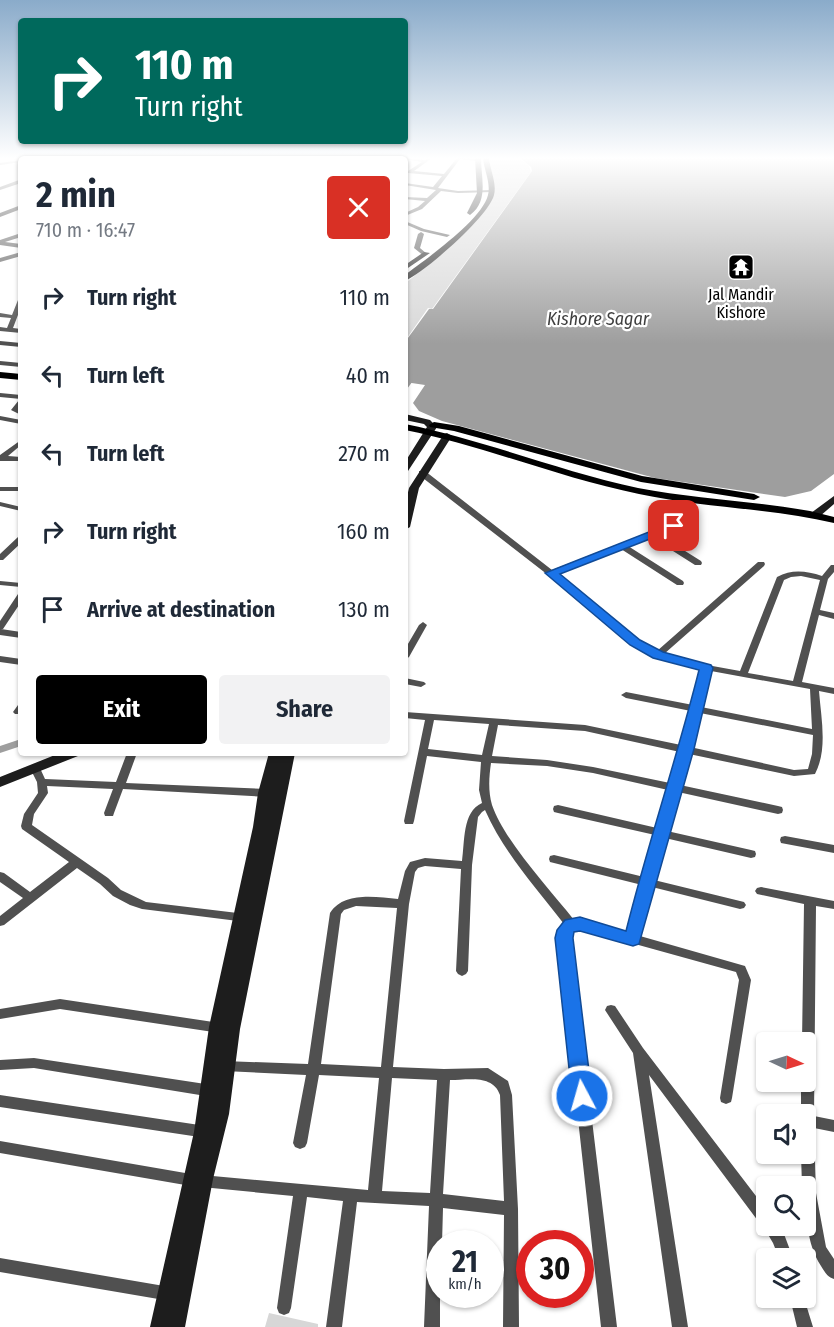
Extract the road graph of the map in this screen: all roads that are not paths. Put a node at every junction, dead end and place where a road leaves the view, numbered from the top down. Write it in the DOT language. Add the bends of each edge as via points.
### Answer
graph roads {
  1 [pos="462,220"];
  2 [pos="474,220"];
  3 [pos="408,223"];
  4 [pos="421,234"];
  5 [pos="447,235"];
  6 [pos="18,236"];
  7 [pos="0,243"];
  8 [pos="18,246"];
  9 [pos="424,254"];
  10 [pos="18,255"];
  11 [pos="0,260"];
  12 [pos="408,264"];
  13 [pos="408,276"];
  14 [pos="18,308"];
  15 [pos="0,315"];
  16 [pos="15,317"];
  17 [pos="0,329"];
  18 [pos="9,330"];
  19 [pos="18,331"];
  20 [pos="0,343"];
  21 [pos="18,345"];
  22 [pos="0,363"];
  23 [pos="18,365"];
  24 [pos="0,371"];
  25 [pos="18,372"];
  26 [pos="0,375"];
  27 [pos="18,377"];
  28 [pos="0,396"];
  29 [pos="18,399"];
  30 [pos="0,418"];
  31 [pos="408,419"];
  32 [pos="408,420"];
  33 [pos="18,421"];
  34 [pos="408,428"];
  35 [pos="447,436"];
  36 [pos="18,444"];
  37 [pos="1,458"];
  38 [pos="18,459"];
  39 [pos="408,461"];
  40 [pos="408,464"];
  41 [pos="422,473"];
  42 [pos="0,489"];
  43 [pos="18,489"];
  44 [pos="834,499"];
  45 [pos="0,504"];
  46 [pos="18,508"];
  47 [pos="818,512"];
  48 [pos="408,513"];
  49 [pos="834,513"];
  50 [pos="696,517"];
  51 [pos="834,520"];
  52 [pos="652,534"];
  53 [pos="18,542"];
  54 [pos="622,546"];
  55 [pos="0,558"];
  56 [pos="698,563"];
  57 [pos="761,564"];
  58 [pos="834,567"];
  59 [pos="551,573"];
  60 [pos="824,582"];
  61 [pos="0,583"];
  62 [pos="680,583"];
  63 [pos="18,585"];
  64 [pos="834,588"];
  65 [pos="18,600"];
  66 [pos="818,612"];
  67 [pos="834,616"];
  68 [pos="423,625"];
  69 [pos="0,627"];
  70 [pos="0,632"];
  71 [pos="18,634"];
  72 [pos="408,652"];
  73 [pos="658,655"];
  74 [pos="0,659"];
  75 [pos="18,662"];
  76 [pos="706,668"];
  77 [pos="743,675"];
  78 [pos="408,682"];
  79 [pos="421,684"];
  80 [pos="797,685"];
  81 [pos="814,687"];
  82 [pos="834,691"];
  83 [pos="626,695"];
  84 [pos="696,709"];
  85 [pos="408,715"];
  86 [pos="430,717"];
  87 [pos="494,721"];
  88 [pos="817,733"];
  89 [pos="687,749"];
  90 [pos="422,752"];
  91 [pos="65,756"];
  92 [pos="131,756"];
  93 [pos="276,756"];
  94 [pos="287,756"];
  95 [pos="486,759"];
  96 [pos="35,768"];
  97 [pos="0,782"];
  98 [pos="42,782"];
  99 [pos="119,784"];
  100 [pos="675,787"];
  101 [pos="272,793"];
  102 [pos="487,805"];
  103 [pos="558,808"];
  104 [pos="778,810"];
  105 [pos="109,813"];
  106 [pos="409,821"];
  107 [pos="662,834"];
  108 [pos="785,840"];
  109 [pos="834,849"];
  110 [pos="751,854"];
  111 [pos="554,859"];
  112 [pos="77,862"];
  113 [pos="467,865"];
  114 [pos="0,876"];
  115 [pos="646,884"];
  116 [pos="761,891"];
  117 [pos="30,898"];
  118 [pos="810,901"];
  119 [pos="403,904"];
  120 [pos="740,905"];
  121 [pos="834,905"];
  122 [pos="248,918"];
  123 [pos="0,922"];
  124 [pos="571,924"];
  125 [pos="633,940"];
  126 [pos="462,971"];
  127 [pos="611,1010"];
  128 [pos="0,1014"];
  129 [pos="224,1028"];
  130 [pos="639,1052"];
  131 [pos="0,1065"];
  132 [pos="220,1066"];
  133 [pos="314,1068"];
  134 [pos="385,1072"];
  135 [pos="444,1075"];
  136 [pos="217,1091"];
  137 [pos="726,1098"];
  138 [pos="0,1101"];
  139 [pos="807,1104"];
  140 [pos="816,1123"];
  141 [pos="834,1126"];
  142 [pos="209,1132"];
  143 [pos="300,1143"];
  144 [pos="0,1147"];
  145 [pos="808,1164"];
  146 [pos="198,1180"];
  147 [pos="301,1191"];
  148 [pos="351,1195"];
  149 [pos="374,1197"];
  150 [pos="436,1200"];
  151 [pos="756,1207"];
  152 [pos="511,1209"];
  153 [pos="0,1265"];
  154 [pos="834,1272"];
  155 [pos="173,1294"];
  156 [pos="284,1308"];
  157 [pos="800,1308"];
  158 [pos="160,1327"];
  159 [pos="175,1327"];
  160 [pos="334,1327"];
  161 [pos="432,1327"];
  162 [pos="511,1327"];
  163 [pos="609,1327"];
  164 [pos="680,1327"];
  165 [pos="805,1327"];
  1 -- 5 [label="street"];
  2 -- 13 [label="street"];
  3 -- 5 [label="street"];
  4 -- 9 [label="street" via="417,248"];
  5 -- 9 [label="street"];
  6 -- 7 [label="street"];
  7 -- 8 [label="street"];
  9 -- 12 [label="street"];
  10 -- 11 [label="street"];
  14 -- 16 [label="street"];
  15 -- 16 [label="street"];
  16 -- 18 [label="street"];
  17 -- 18 [label="street"];
  18 -- 19 [label="street"];
  20 -- 21 [label="street"];
  22 -- 23 [label="street"];
  24 -- 25 [label="main road"];
  26 -- 27 [label="main road"];
  28 -- 29 [label="street"];
  30 -- 33 [label="street"];
  31 -- 40 [label="street" via="427,422 432,427"];
  32 -- 47 [label="main road" via="455,428 641,479"];
  34 -- 35 [label="main road"];
  35 -- 41 [label="street"];
  35 -- 47 [label="main road" via="640,492"];
  36 -- 37 [label="street"];
  37 -- 38 [label="street"];
  39 -- 41 [label="street"];
  41 -- 48 [label="street"];
  41 -- 59 [label="street"];
  42 -- 43 [label="street"];
  44 -- 47 [label="street"];
  45 -- 46 [label="street"];
  47 -- 49 [label="main road"];
  47 -- 51 [label="main road"];
  50 -- 52 [label="street"];
  52 -- 54 [label="street"];
  52 -- 56 [label="street"];
  53 -- 55 [label="street"];
  54 -- 59 [label="street"];
  54 -- 62 [label="street"];
  57 -- 73 [label="street"];
  58 -- 60 [label="street"];
  59 -- 73 [label="street" via="614,627"];
  60 -- 64 [label="street"];
  60 -- 66 [label="street"];
  60 -- 77 [label="street" via="799,573 780,579"];
  61 -- 63 [label="street"];
  65 -- 69 [label="street"];
  66 -- 67 [label="street"];
  66 -- 80 [label="street"];
  68 -- 72 [label="street"];
  70 -- 71 [label="street"];
  73 -- 76 [label="street"];
  74 -- 75 [label="street"];
  76 -- 77 [label="street"];
  76 -- 84 [label="street"];
  77 -- 80 [label="street"];
  78 -- 79 [label="street"];
  80 -- 81 [label="street"];
  81 -- 82 [label="street"];
  81 -- 88 [label="street"];
  83 -- 84 [label="street"];
  84 -- 88 [label="street"];
  84 -- 89 [label="street"];
  85 -- 86 [label="street"];
  86 -- 87 [label="street"];
  86 -- 90 [label="street"];
  87 -- 89 [label="street" via="585,728"];
  87 -- 95 [label="street"];
  88 -- 89 [label="street" via="815,766 804,773"];
  89 -- 100 [label="street"];
  90 -- 95 [label="street"];
  90 -- 106 [label="street"];
  91 -- 96 [label="street"];
  92 -- 99 [label="street"];
  93 -- 101 [label="street"];
  94 -- 101 [label="street"];
  95 -- 100 [label="street" via="547,763"];
  95 -- 102 [label="street"];
  96 -- 97 [label="street"];
  96 -- 98 [label="street"];
  98 -- 99 [label="street"];
  98 -- 112 [label="street" via="43,793 26,826"];
  99 -- 101 [label="street"];
  99 -- 105 [label="street"];
  100 -- 104 [label="street"];
  100 -- 107 [label="street"];
  101 -- 122 [label="street"];
  102 -- 113 [label="street" via="478,809 473,818"];
  102 -- 124 [label="street" via="500,831"];
  103 -- 107 [label="street"];
  107 -- 110 [label="street"];
  107 -- 115 [label="street"];
  108 -- 109 [label="street"];
  111 -- 115 [label="street"];
  112 -- 117 [label="street"];
  112 -- 122 [label="street" via="117,893 146,906"];
  113 -- 119 [label="street" via="414,865"];
  113 -- 126 [label="street"];
  114 -- 117 [label="street"];
  115 -- 120 [label="street"];
  115 -- 125 [label="street"];
  116 -- 118 [label="street"];
  117 -- 123 [label="street"];
  118 -- 121 [label="street"];
  118 -- 139 [label="street"];
  119 -- 133 [label="street" via="349,902 339,907"];
  119 -- 134 [label="street"];
  122 -- 129 [label="street"];
  124 -- 125 [label="street"];
  124 -- 163 [label="street" via="564,938"];
  125 -- 137 [label="street" via="724,963 744,974"];
  127 -- 130 [label="street"];
  128 -- 129 [label="street" via="60,1004"];
  129 -- 132 [label="street"];
  130 -- 151 [label="street"];
  130 -- 164 [label="street"];
  131 -- 136 [label="street" via="34,1063"];
  132 -- 133 [label="street"];
  132 -- 136 [label="street"];
  133 -- 134 [label="street"];
  133 -- 143 [label="street"];
  134 -- 135 [label="street"];
  134 -- 149 [label="street"];
  135 -- 150 [label="street"];
  135 -- 152 [label="street" via="488,1074 503,1085"];
  136 -- 142 [label="street"];
  138 -- 142 [label="street"];
  140 -- 141 [label="street"];
  142 -- 146 [label="street"];
  144 -- 146 [label="street"];
  145 -- 154 [label="street" via="814,1232 819,1250"];
  146 -- 147 [label="street"];
  146 -- 155 [label="street"];
  147 -- 148 [label="street"];
  147 -- 156 [label="street"];
  148 -- 149 [label="street"];
  148 -- 160 [label="street"];
  149 -- 150 [label="street"];
  150 -- 152 [label="street"];
  150 -- 161 [label="street"];
  152 -- 162 [label="street"];
  153 -- 155 [label="street"];
  155 -- 158 [label="street"];
  155 -- 159 [label="street"];
  157 -- 165 [label="street"];
}
